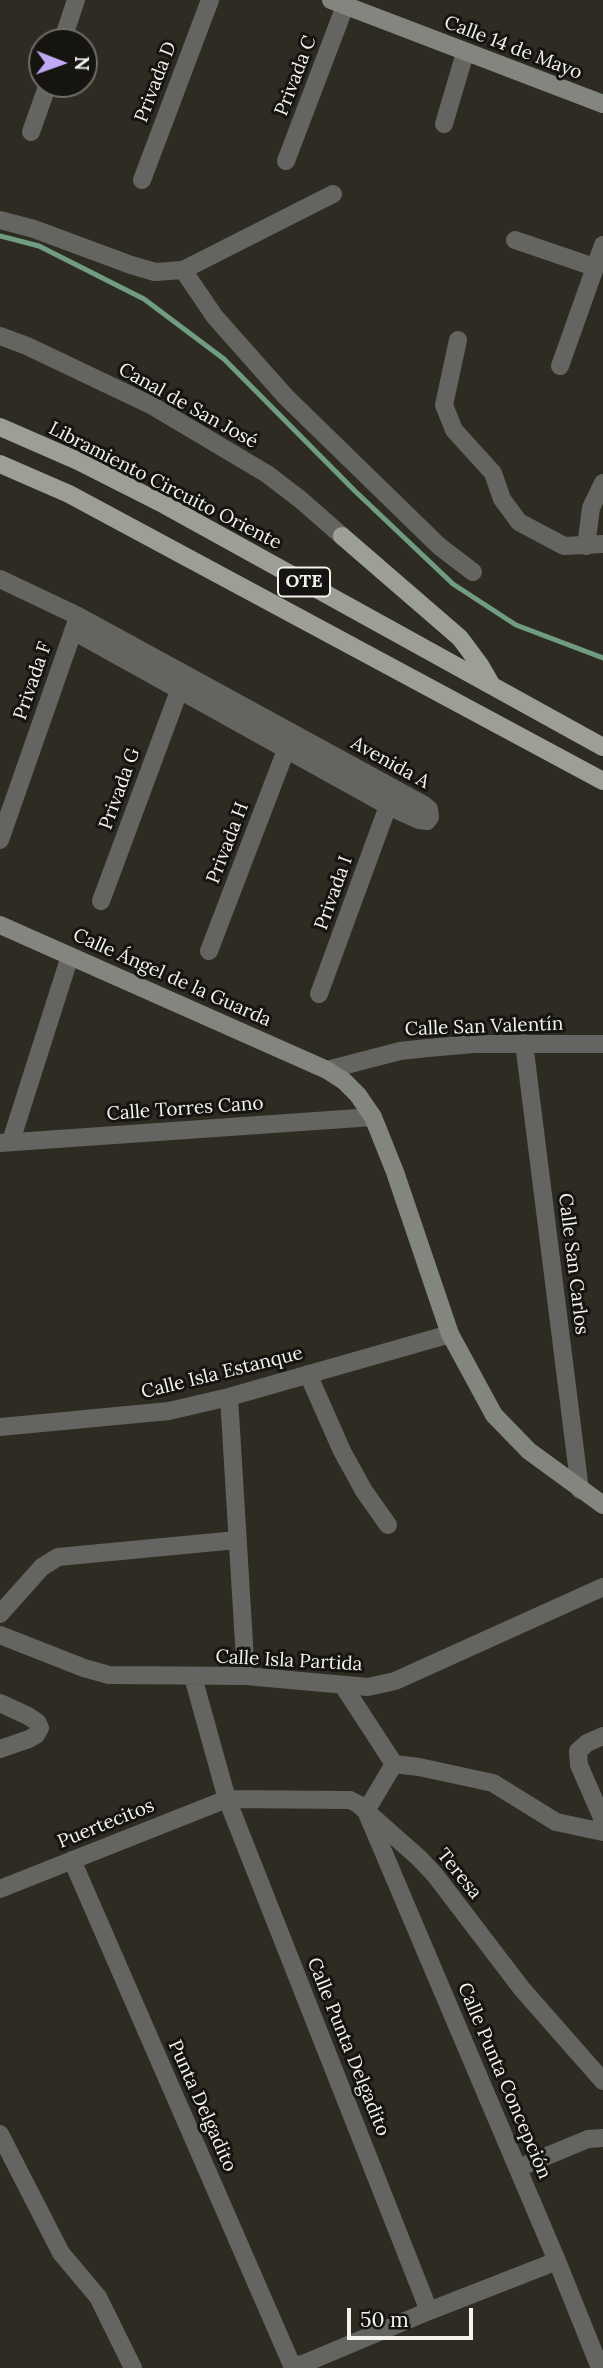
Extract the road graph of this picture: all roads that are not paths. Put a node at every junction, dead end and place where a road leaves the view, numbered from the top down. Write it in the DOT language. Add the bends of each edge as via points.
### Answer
graph roads {
  1 [pos="76,0"];
  2 [pos="210,0"];
  3 [pos="338,3"];
  4 [pos="67,28"];
  5 [pos="464,52"];
  6 [pos="43,98"];
  7 [pos="603,104"];
  8 [pos="444,124"];
  9 [pos="31,132"];
  10 [pos="286,161"];
  11 [pos="142,180"];
  12 [pos="333,194"];
  13 [pos="0,220"];
  14 [pos="515,240"];
  15 [pos="603,246"];
  16 [pos="594,267"];
  17 [pos="183,270"];
  18 [pos="0,336"];
  19 [pos="458,340"];
  20 [pos="560,366"];
  21 [pos="0,427"];
  22 [pos="0,464"];
  23 [pos="603,483"];
  24 [pos="342,536"];
  25 [pos="594,545"];
  26 [pos="473,572"];
  27 [pos="0,579"];
  28 [pos="76,624"];
  29 [pos="491,684"];
  30 [pos="179,691"];
  31 [pos="603,747"];
  32 [pos="285,750"];
  33 [pos="603,781"];
  34 [pos="388,806"];
  35 [pos="0,840"];
  36 [pos="101,901"];
  37 [pos="0,925"];
  38 [pos="209,951"];
  39 [pos="70,956"];
  40 [pos="320,994"];
  41 [pos="524,1043"];
  42 [pos="603,1044"];
  43 [pos="327,1070"];
  44 [pos="373,1117"];
  45 [pos="6,1142"];
  46 [pos="450,1334"];
  47 [pos="307,1374"];
  48 [pos="229,1397"];
  49 [pos="0,1427"];
  50 [pos="580,1489"];
  51 [pos="603,1505"];
  52 [pos="388,1525"];
  53 [pos="237,1540"];
  54 [pos="603,1587"];
  55 [pos="0,1614"];
  56 [pos="0,1635"];
  57 [pos="246,1676"];
  58 [pos="193,1677"];
  59 [pos="344,1686"];
  60 [pos="0,1703"];
  61 [pos="603,1736"];
  62 [pos="0,1749"];
  63 [pos="394,1765"];
  64 [pos="227,1799"];
  65 [pos="366,1811"];
  66 [pos="603,1820"];
  67 [pos="603,1832"];
  68 [pos="72,1860"];
  69 [pos="0,1889"];
  70 [pos="603,2081"];
  71 [pos="603,2123"];
  72 [pos="0,2133"];
  73 [pos="596,2138"];
  74 [pos="518,2168"];
  75 [pos="557,2261"];
  76 [pos="429,2311"];
  77 [pos="133,2368"];
  78 [pos="600,2368"];
  1 -- 4 [label="street"];
  2 -- 11 [label="street, Privada D"];
  3 -- 5 [label="street, Calle 14 de Mayo"];
  3 -- 10 [label="street, Privada C"];
  5 -- 7 [label="street, Calle 14 de Mayo"];
  5 -- 8 [label="street"];
  6 -- 9 [label="street"];
  12 -- 17 [label="street"];
  13 -- 17 [label="street" via="155,272"];
  14 -- 16 [label="street"];
  15 -- 16 [label="street"];
  16 -- 20 [label="street"];
  17 -- 26 [label="street" via="215,317 286,397 439,546"];
  18 -- 24 [label="street, Canal de San José" via="151,405 267,474"];
  19 -- 25 [label="street" via="444,405 454,430 493,473 502,499 519,522 564,546"];
  21 -- 29 [label="main road, Libramiento Circuito Oriente / OTE" via="165,505"];
  22 -- 33 [label="main road, OTE" via="69,494"];
  23 -- 25 [label="street" via="591,508"];
  24 -- 29 [label="main road" via="460,638"];
  27 -- 28 [label="street, Avenida A"];
  28 -- 30 [label="street, Avenida A"];
  28 -- 34 [label="street, Avenida A" via="424,805 430,817 419,820"];
  28 -- 35 [label="street, Privada F"];
  29 -- 31 [label="main road, Libramiento Circuito Oriente / OTE"];
  30 -- 32 [label="street, Avenida A"];
  30 -- 36 [label="street, Privada G"];
  32 -- 34 [label="street, Avenida A"];
  32 -- 38 [label="street, Privada H"];
  34 -- 40 [label="street, Privada I"];
  37 -- 39 [label="street, Calle Ángel de la Guarda"];
  39 -- 43 [label="street, Calle Ángel de la Guarda"];
  39 -- 45 [label="street"];
  41 -- 42 [label="street, Calle San Valentín"];
  41 -- 43 [label="street, Calle San Valentín" via="400,1051"];
  41 -- 50 [label="street, Calle San Carlos"];
  43 -- 44 [label="street, Calle Ángel de la Guarda" via="358,1095"];
  44 -- 45 [label="street, Calle Torres Cano"];
  44 -- 46 [label="street, Calle Ángel de la Guarda"];
  46 -- 47 [label="street, Calle Isla Estanque"];
  46 -- 50 [label="street, Calle Ángel de la Guarda" via="494,1415 529,1451"];
  47 -- 48 [label="street, Calle Isla Estanque"];
  47 -- 52 [label="street" via="353,1471"];
  48 -- 49 [label="street, Calle Isla Estanque" via="136,1416"];
  48 -- 53 [label="street"];
  50 -- 51 [label="street, Calle Ángel de la Guarda"];
  53 -- 55 [label="street" via="58,1557 42,1567"];
  53 -- 57 [label="street"];
  54 -- 59 [label="street, Calle Isla Partida" via="395,1681"];
  56 -- 58 [label="street, Calle Isla Partida" via="109,1675"];
  57 -- 58 [label="street, Calle Isla Partida"];
  57 -- 59 [label="street, Calle Isla Partida"];
  58 -- 64 [label="street"];
  59 -- 63 [label="street"];
  60 -- 62 [label="street" via="37,1721 40,1728 29,1739"];
  61 -- 66 [label="street" via="578,1751 579,1765"];
  63 -- 65 [label="street"];
  63 -- 67 [label="street" via="493,1783 556,1822"];
  64 -- 65 [label="street, Teresa" via="351,1800"];
  64 -- 68 [label="street, Puertecitos"];
  64 -- 76 [label="street, Calle Punta Delgadito"];
  65 -- 70 [label="street, Teresa" via="435,1875 522,1989"];
  65 -- 74 [label="street, Calle Punta Concepción"];
  68 -- 69 [label="street, Puertecitos"];
  68 -- 76 [label="street, Punta Delgadito" via="291,2362 296,2365"];
  71 -- 73 [label="street"];
  72 -- 77 [label="street" via="61,2253 98,2297"];
  73 -- 74 [label="street"];
  74 -- 75 [label="street, Calle Punta Concepción"];
  75 -- 76 [label="street"];
  75 -- 78 [label="street, Calle Punta Concepción"];
}
